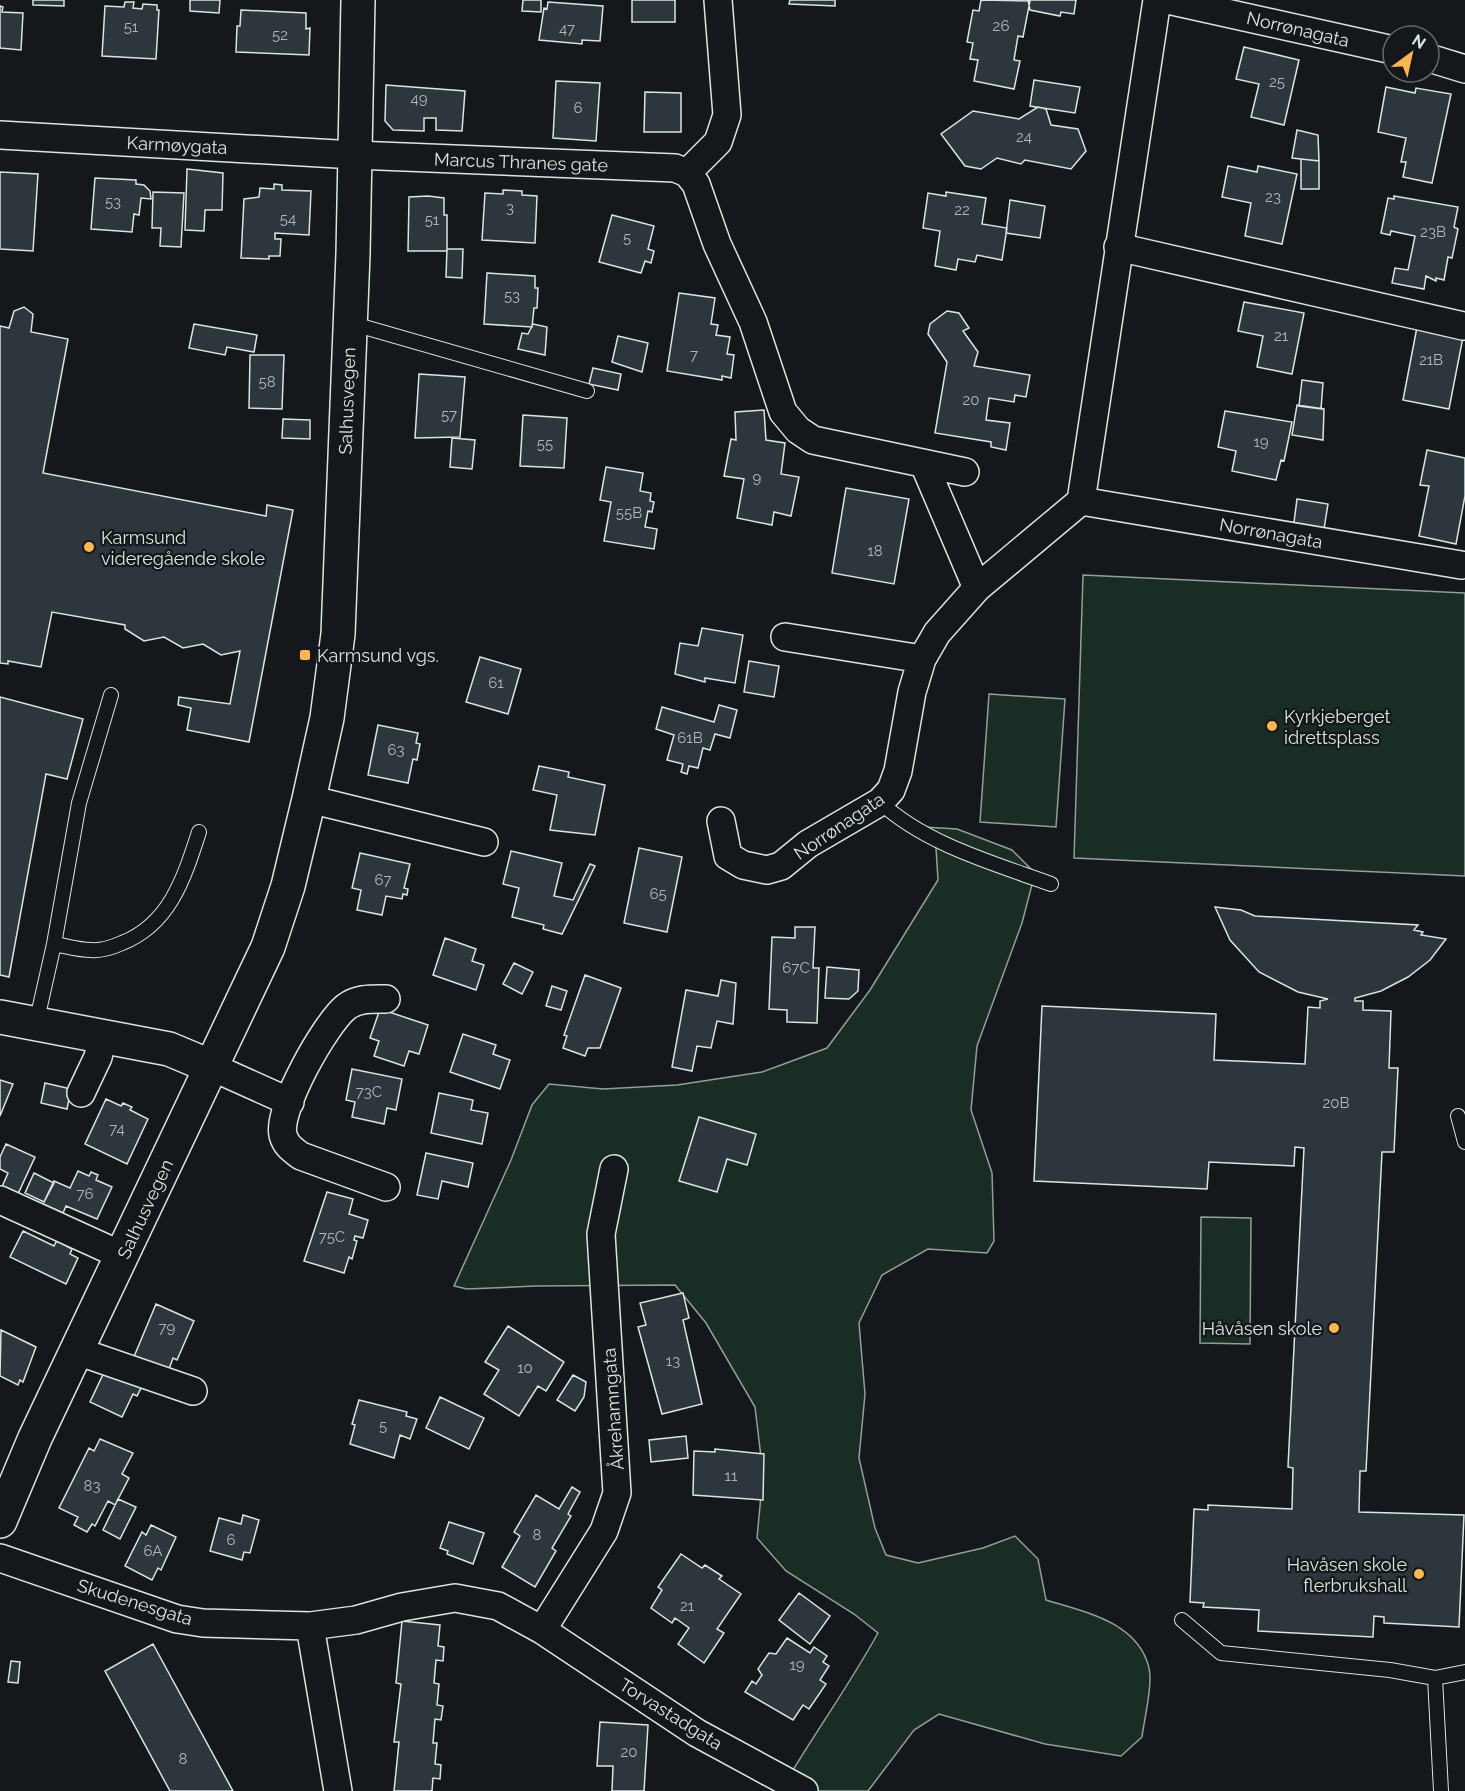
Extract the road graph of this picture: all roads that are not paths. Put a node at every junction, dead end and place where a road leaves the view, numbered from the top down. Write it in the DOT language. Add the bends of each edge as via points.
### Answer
graph roads {
  1 [pos="358,0"];
  2 [pos="718,0"];
  3 [pos="1157,0"];
  4 [pos="1168,0"];
  5 [pos="1381,47"];
  6 [pos="1441,62"];
  7 [pos="1465,69"];
  8 [pos="0,135"];
  9 [pos="355,155"];
  10 [pos="687,173"];
  11 [pos="1118,247"];
  12 [pos="349,323"];
  13 [pos="1463,326"];
  14 [pos="587,391"];
  15 [pos="924,464"];
  16 [pos="964,472"];
  17 [pos="1081,501"];
  18 [pos="1461,565"];
  19 [pos="977,588"];
  20 [pos="785,638"];
  21 [pos="922,659"];
  22 [pos="111,694"];
  23 [pos="309,799"];
  24 [pos="880,802"];
  25 [pos="722,821"];
  26 [pos="199,832"];
  27 [pos="484,842"];
  28 [pos="1051,884"];
  29 [pos="54,944"];
  30 [pos="386,999"];
  31 [pos="0,1017"];
  32 [pos="36,1024"];
  33 [pos="103,1036"];
  34 [pos="212,1067"];
  35 [pos="81,1093"];
  36 [pos="290,1102"];
  37 [pos="1458,1116"];
  38 [pos="1465,1142"];
  39 [pos="614,1169"];
  40 [pos="387,1187"];
  41 [pos="0,1200"];
  42 [pos="123,1256"];
  43 [pos="77,1352"];
  44 [pos="193,1390"];
  45 [pos="0,1521"];
  46 [pos="0,1558"];
  47 [pos="1182,1620"];
  48 [pos="310,1626"];
  49 [pos="542,1630"];
  50 [pos="1465,1671"];
  51 [pos="1435,1678"];
  52 [pos="338,1791"];
  53 [pos="804,1791"];
  54 [pos="1441,1791"];
  1 -- 9 [label="main road, Salhusvegen"];
  2 -- 10 [label="street" via="727,115 718,142"];
  3 -- 11 [label="street"];
  4 -- 5 [label="street, Norrønagata"];
  6 -- 7 [label="street"];
  8 -- 9 [label="street, Karmøygata"];
  9 -- 10 [label="street, Marcus Thranes gate" via="675,168"];
  9 -- 12 [label="main road, Salhusvegen"];
  10 -- 15 [label="street" via="696,184 717,244 753,322 783,412 813,440"];
  11 -- 13 [label="street"];
  11 -- 17 [label="street"];
  12 -- 14 [label="lane"];
  12 -- 23 [label="main road, Salhusvegen" via="338,634 327,718"];
  15 -- 16 [label="street"];
  15 -- 19 [label="street"];
  17 -- 18 [label="street, Norrønagata"];
  17 -- 19 [label="street, Norrønagata"];
  19 -- 21 [label="street, Norrønagata" via="937,633"];
  20 -- 21 [label="street"];
  21 -- 24 [label="street, Norrønagata" via="898,771 891,790"];
  22 -- 29 [label="lane" via="79,803"];
  23 -- 27 [label="street"];
  23 -- 34 [label="main road, Salhusvegen" via="274,932"];
  24 -- 25 [label="street, Norrønagata" via="808,844 781,866 767,870 743,865 728,856"];
  24 -- 28 [label="lane" via="899,820 938,840"];
  26 -- 29 [label="lane" via="178,891 150,928 113,947 92,950"];
  29 -- 32 [label="lane"];
  30 -- 36 [label="street" via="359,1000 345,1008 318,1043"];
  31 -- 32 [label="main road"];
  32 -- 33 [label="main road"];
  33 -- 34 [label="main road" via="169,1049"];
  33 -- 35 [label="street"];
  34 -- 36 [label="street"];
  34 -- 42 [label="main road, Salhusvegen"];
  36 -- 40 [label="street" via="283,1120 283,1135 289,1148"];
  37 -- 38 [label="lane"];
  39 -- 49 [label="street, Åkrehamngata" via="602,1234 616,1493 604,1531"];
  41 -- 42 [label="street"];
  42 -- 43 [label="main road, Salhusvegen"];
  43 -- 44 [label="street"];
  43 -- 45 [label="main road, Salhusvegen"];
  46 -- 48 [label="street, Skudenesgata" via="177,1619"];
  47 -- 51 [label="lane" via="1221,1653"];
  48 -- 49 [label="street, Skudenesgata" via="455,1598 498,1606"];
  48 -- 52 [label="street"];
  49 -- 53 [label="street, Torvastadgata" via="697,1733"];
  50 -- 51 [label="lane"];
  51 -- 54 [label="lane"];
}
